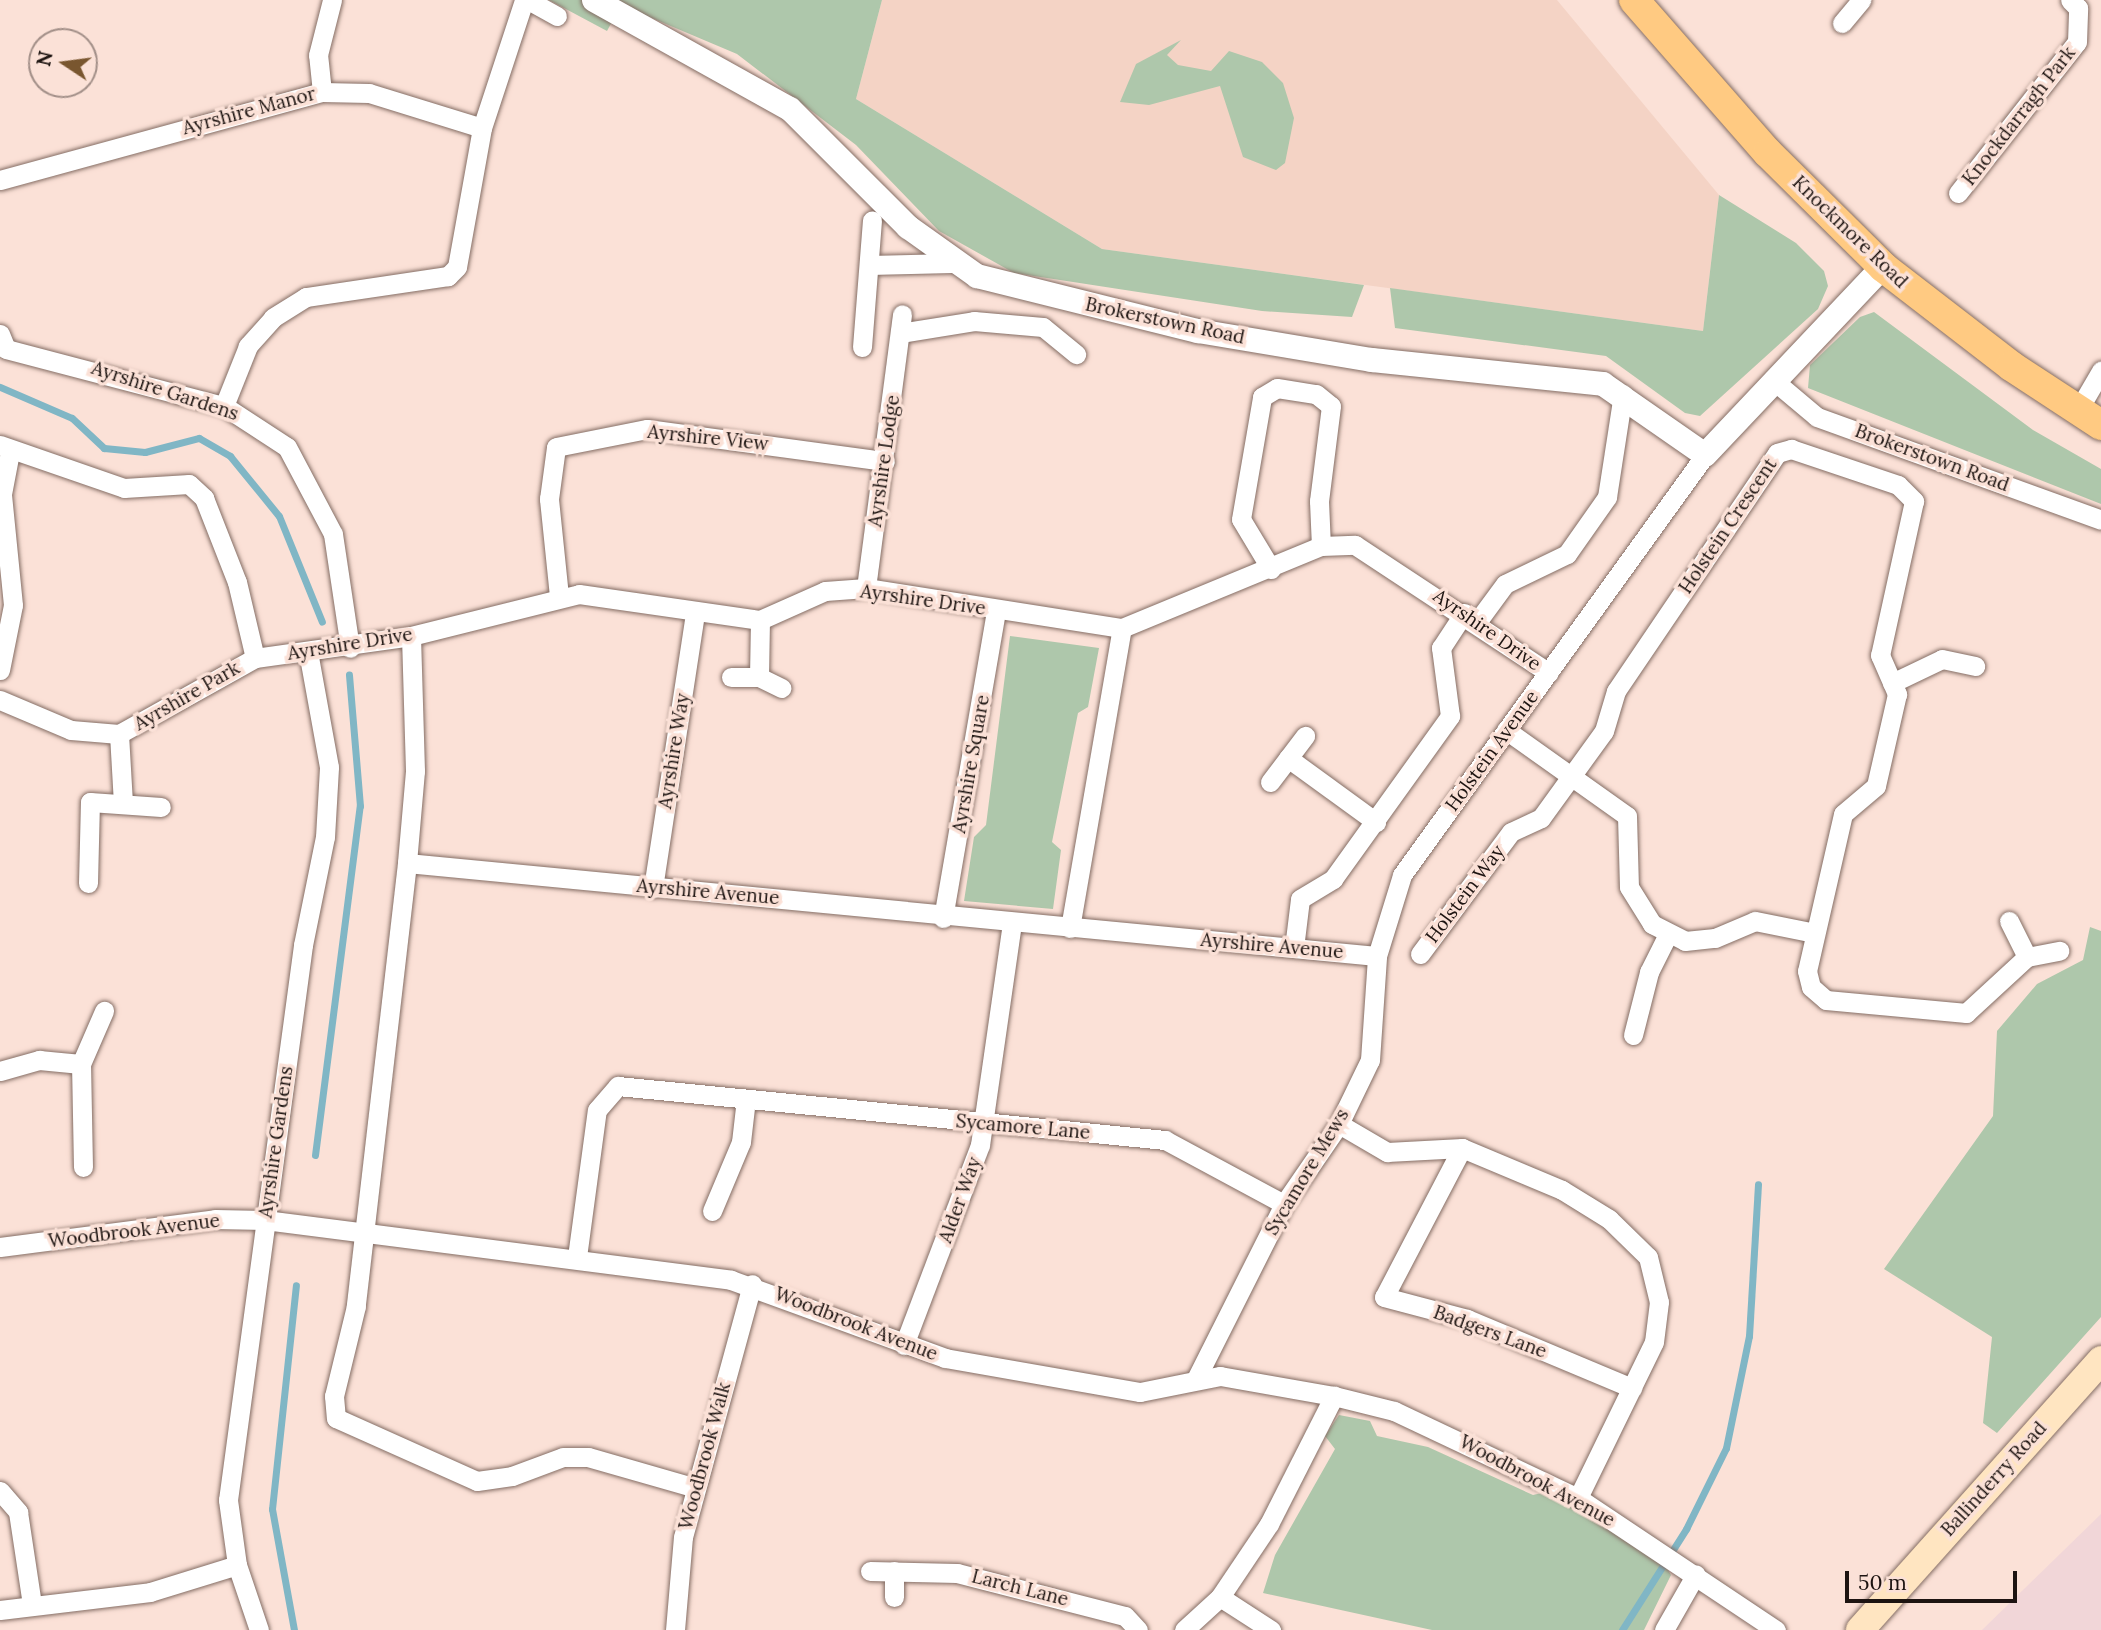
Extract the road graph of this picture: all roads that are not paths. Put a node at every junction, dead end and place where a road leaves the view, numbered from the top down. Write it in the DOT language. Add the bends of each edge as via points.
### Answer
graph roads {
  1 [pos="332,0"];
  2 [pos="526,0"];
  3 [pos="594,0"];
  4 [pos="1634,0"];
  5 [pos="1861,0"];
  6 [pos="2070,0"];
  7 [pos="556,16"];
  8 [pos="1842,23"];
  9 [pos="323,92"];
  10 [pos="482,128"];
  11 [pos="0,180"];
  12 [pos="1958,193"];
  13 [pos="872,220"];
  14 [pos="952,263"];
  15 [pos="869,265"];
  16 [pos="1883,267"];
  17 [pos="902,313"];
  18 [pos="901,333"];
  19 [pos="0,334"];
  20 [pos="862,347"];
  21 [pos="1076,354"];
  22 [pos="2101,371"];
  23 [pos="1773,380"];
  24 [pos="1623,394"];
  25 [pos="224,406"];
  26 [pos="2089,418"];
  27 [pos="5,448"];
  28 [pos="1705,455"];
  29 [pos="885,461"];
  30 [pos="2101,520"];
  31 [pos="1321,546"];
  32 [pos="1271,569"];
  33 [pos="866,588"];
  34 [pos="559,596"];
  35 [pos="996,610"];
  36 [pos="695,613"];
  37 [pos="1470,618"];
  38 [pos="760,620"];
  39 [pos="1122,628"];
  40 [pos="411,636"];
  41 [pos="350,648"];
  42 [pos="308,652"];
  43 [pos="255,657"];
  44 [pos="1975,666"];
  45 [pos="0,670"];
  46 [pos="1549,673"];
  47 [pos="731,677"];
  48 [pos="759,677"];
  49 [pos="1892,683"];
  50 [pos="782,688"];
  51 [pos="0,700"];
  52 [pos="1506,730"];
  53 [pos="119,734"];
  54 [pos="1305,736"];
  55 [pos="1288,758"];
  56 [pos="1569,778"];
  57 [pos="1270,782"];
  58 [pos="123,804"];
  59 [pos="162,807"];
  60 [pos="1376,822"];
  61 [pos="407,863"];
  62 [pos="88,883"];
  63 [pos="653,888"];
  64 [pos="943,918"];
  65 [pos="2009,921"];
  66 [pos="1012,924"];
  67 [pos="1070,928"];
  68 [pos="1815,933"];
  69 [pos="1668,934"];
  70 [pos="1294,948"];
  71 [pos="2059,951"];
  72 [pos="1420,954"];
  73 [pos="1377,956"];
  74 [pos="2027,957"];
  75 [pos="104,1011"];
  76 [pos="1633,1035"];
  77 [pos="81,1064"];
  78 [pos="0,1071"];
  79 [pos="746,1099"];
  80 [pos="982,1124"];
  81 [pos="1339,1124"];
  82 [pos="1462,1148"];
  83 [pos="83,1167"];
  84 [pos="1284,1204"];
  85 [pos="712,1211"];
  86 [pos="265,1220"];
  87 [pos="364,1231"];
  88 [pos="0,1247"];
  89 [pos="576,1257"];
  90 [pos="752,1284"];
  91 [pos="904,1345"];
  92 [pos="2101,1360"];
  93 [pos="1197,1377"];
  94 [pos="1632,1388"];
  95 [pos="1334,1396"];
  96 [pos="695,1488"];
  97 [pos="0,1491"];
  98 [pos="1578,1498"];
  99 [pos="237,1564"];
  100 [pos="1689,1569"];
  101 [pos="870,1571"];
  102 [pos="894,1571"];
  103 [pos="894,1597"];
  104 [pos="1220,1597"];
  105 [pos="32,1605"];
  106 [pos="0,1610"];
  107 [pos="259,1630"];
  108 [pos="675,1630"];
  109 [pos="1138,1630"];
  110 [pos="1184,1630"];
  111 [pos="1271,1630"];
  112 [pos="1664,1630"];
  113 [pos="1776,1630"];
  114 [pos="1860,1630"];
  1 -- 9 [label="street" via="318,55"];
  2 -- 7 [label="street"];
  2 -- 10 [label="street"];
  3 -- 14 [label="street, Brokerstown Road" via="790,109"];
  4 -- 16 [label="main road, Knockmore Road" via="1768,153"];
  5 -- 8 [label="street"];
  6 -- 12 [label="street, Knockdarragh Park" via="2078,8 2077,43"];
  9 -- 10 [label="street, Ayrshire Manor" via="369,93"];
  9 -- 11 [label="street, Ayrshire Manor"];
  10 -- 25 [label="street" via="457,267 448,276 306,297 273,318 248,346"];
  13 -- 15 [label="street"];
  14 -- 15 [label="street"];
  14 -- 24 [label="street, Brokerstown Road" via="977,276 1198,331 1372,360 1581,379"];
  15 -- 20 [label="street"];
  16 -- 23 [label="street"];
  16 -- 26 [label="main road, Knockmore Road"];
  17 -- 18 [label="street, Ayrshire Lodge"];
  18 -- 21 [label="street" via="974,321 1043,327"];
  18 -- 29 [label="street, Ayrshire Lodge"];
  19 -- 25 [label="street, Ayrshire Gardens" via="6,349"];
  22 -- 26 [label="street"];
  23 -- 28 [label="street"];
  23 -- 30 [label="street, Brokerstown Road" via="1817,417"];
  24 -- 28 [label="street, Brokerstown Road"];
  24 -- 37 [label="street" via="1607,497 1567,554 1505,584"];
  25 -- 41 [label="street, Ayrshire Gardens" via="287,447 309,486 333,534"];
  27 -- 43 [label="street" via="124,488 189,484 204,498 237,582"];
  27 -- 45 [label="street" via="2,494 13,605"];
  28 -- 46 [label="street, Holstein Avenue"];
  29 -- 33 [label="street, Ayrshire Lodge"];
  29 -- 34 [label="street, Ayrshire View" via="647,429 556,447 549,499"];
  31 -- 32 [label="street, Ayrshire Drive"];
  31 -- 32 [label="street" via="1319,501 1331,406 1316,394 1277,388 1262,397 1241,519"];
  31 -- 37 [label="street, Ayrshire Drive" via="1355,545"];
  32 -- 39 [label="street, Ayrshire Drive"];
  33 -- 35 [label="street, Ayrshire Drive"];
  33 -- 38 [label="street, Ayrshire Drive" via="825,591"];
  34 -- 36 [label="street, Ayrshire Drive"];
  34 -- 40 [label="street, Ayrshire Drive"];
  35 -- 39 [label="street, Ayrshire Drive"];
  35 -- 64 [label="street, Ayrshire Square"];
  36 -- 38 [label="street, Ayrshire Drive"];
  36 -- 63 [label="street, Ayrshire Way"];
  37 -- 46 [label="street, Ayrshire Drive"];
  37 -- 60 [label="street" via="1441,648 1450,716"];
  38 -- 48 [label="street"];
  39 -- 67 [label="street"];
  40 -- 41 [label="street, Ayrshire Drive"];
  40 -- 61 [label="street" via="415,771"];
  41 -- 42 [label="street, Ayrshire Drive"];
  42 -- 43 [label="street, Ayrshire Drive"];
  42 -- 86 [label="street, Ayrshire Gardens" via="329,767 325,837 303,945"];
  43 -- 53 [label="street, Ayrshire Park"];
  44 -- 49 [label="street" via="1942,659"];
  46 -- 52 [label="street, Holstein Avenue"];
  47 -- 48 [label="street"];
  48 -- 50 [label="street"];
  49 -- 56 [label="street, Holstein Crescent" via="1880,655 1914,501 1898,485 1791,449 1777,453 1616,691 1604,731"];
  49 -- 68 [label="street, Holstein Crescent" via="1897,694 1876,786 1843,814"];
  51 -- 53 [label="street, Ayrshire Park" via="71,730"];
  52 -- 56 [label="street"];
  52 -- 73 [label="street, Holstein Avenue" via="1402,875"];
  53 -- 58 [label="street, Ayrshire Park"];
  54 -- 55 [label="street"];
  55 -- 57 [label="street"];
  55 -- 60 [label="street"];
  56 -- 69 [label="street" via="1627,816 1629,887 1652,924"];
  56 -- 72 [label="street, Holstein Way" via="1541,818 1511,832"];
  58 -- 59 [label="street"];
  58 -- 62 [label="street" via="90,802"];
  60 -- 70 [label="street" via="1333,879 1300,900"];
  61 -- 63 [label="street, Ayrshire Avenue"];
  61 -- 87 [label="street"];
  63 -- 64 [label="street, Ayrshire Avenue"];
  64 -- 66 [label="street, Ayrshire Avenue"];
  65 -- 74 [label="street"];
  66 -- 67 [label="street, Ayrshire Avenue"];
  66 -- 80 [label="street, Alder Way"];
  67 -- 70 [label="street, Ayrshire Avenue"];
  68 -- 69 [label="street" via="1755,921 1715,938 1685,941"];
  68 -- 74 [label="street, Holstein Crescent" via="1807,971 1811,987 1826,1000 1966,1013"];
  69 -- 76 [label="street" via="1649,972"];
  70 -- 73 [label="street, Ayrshire Avenue"];
  71 -- 74 [label="street"];
  73 -- 81 [label="street, Sycamore Mews" via="1370,1059"];
  75 -- 77 [label="street"];
  77 -- 78 [label="street" via="39,1059"];
  77 -- 83 [label="street"];
  79 -- 80 [label="street, Sycamore Lane"];
  79 -- 85 [label="street" via="741,1142"];
  79 -- 89 [label="street, Sycamore Lane" via="618,1086 608,1091 597,1110"];
  80 -- 84 [label="street, Sycamore Lane" via="1165,1140"];
  80 -- 91 [label="street, Alder Way" via="975,1159"];
  81 -- 82 [label="street" via="1387,1152"];
  81 -- 84 [label="street, Sycamore Mews"];
  82 -- 94 [label="street" via="1562,1190 1609,1219 1648,1257 1659,1302 1654,1342"];
  82 -- 94 [label="street, Badgers Lane" via="1384,1297 1467,1319"];
  84 -- 93 [label="street, Sycamore Mews"];
  86 -- 87 [label="street, Woodbrook Avenue"];
  86 -- 88 [label="street, Woodbrook Avenue" via="215,1219"];
  86 -- 99 [label="street, Ayrshire Gardens" via="228,1500"];
  87 -- 89 [label="street, Woodbrook Avenue"];
  87 -- 96 [label="street" via="356,1306 334,1396 343,1424 404,1444 451,1475 477,1481 512,1476 563,1457 588,1457"];
  89 -- 90 [label="street, Woodbrook Avenue"];
  90 -- 91 [label="street, Woodbrook Avenue"];
  90 -- 96 [label="street, Woodbrook Walk"];
  91 -- 93 [label="street, Woodbrook Avenue" via="1140,1392 1164,1392"];
  92 -- 114 [label="main road, Ballinderry Road"];
  93 -- 95 [label="street, Woodbrook Avenue"];
  94 -- 98 [label="street"];
  95 -- 98 [label="street, Woodbrook Avenue" via="1405,1416"];
  95 -- 104 [label="street" via="1269,1524"];
  96 -- 108 [label="street, Woodbrook Walk" via="683,1537"];
  97 -- 105 [label="street" via="18,1512"];
  98 -- 100 [label="street, Woodbrook Avenue"];
  99 -- 105 [label="street" via="150,1592"];
  99 -- 107 [label="street, Ayrshire Gardens"];
  100 -- 112 [label="street"];
  100 -- 113 [label="street, Woodbrook Avenue"];
  101 -- 102 [label="street, Larch Lane"];
  102 -- 103 [label="street"];
  102 -- 109 [label="street, Larch Lane" via="957,1573 1030,1589 1125,1616"];
  104 -- 110 [label="street"];
  104 -- 111 [label="street"];
  105 -- 106 [label="street"];
}
